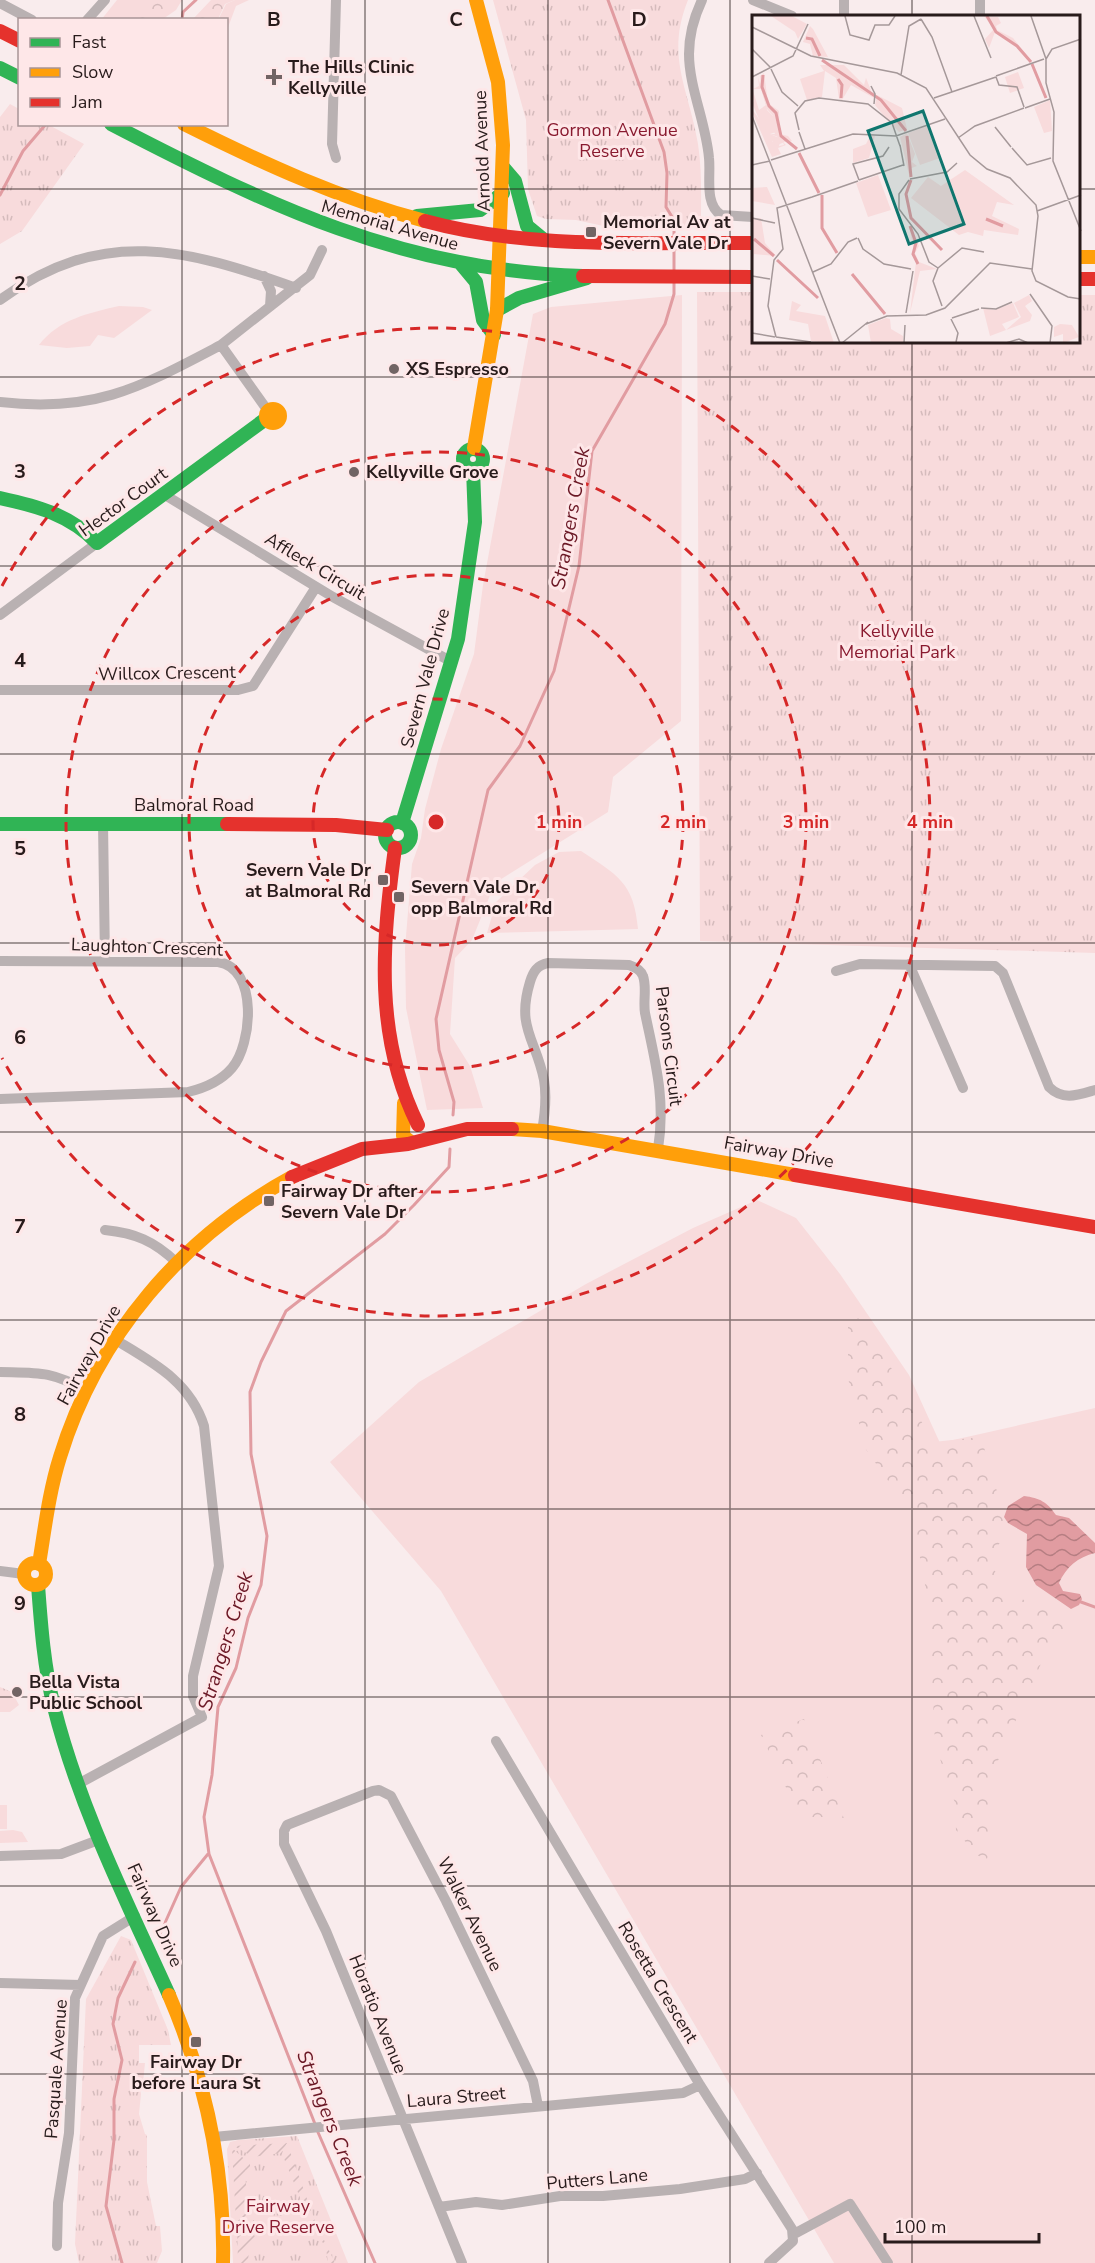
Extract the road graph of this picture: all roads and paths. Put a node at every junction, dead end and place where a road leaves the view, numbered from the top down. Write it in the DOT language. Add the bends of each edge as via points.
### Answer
graph roads {
  1 [pos="105,0"];
  2 [pos="336,0"];
  3 [pos="476,0"];
  4 [pos="702,0"];
  5 [pos="753,0"];
  6 [pos="844,0"];
  7 [pos="981,0"];
  8 [pos="0,3"];
  9 [pos="790,15"];
  10 [pos="843,15"];
  11 [pos="980,15"];
  12 [pos="28,18"];
  13 [pos="89,18"];
  14 [pos="0,31"];
  15 [pos="18,40"];
  16 [pos="0,68"];
  17 [pos="18,77"];
  18 [pos="115,126"];
  19 [pos="188,126"];
  20 [pos="336,158"];
  21 [pos="503,167"];
  22 [pos="503,193"];
  23 [pos="405,217"];
  24 [pos="752,217"];
  25 [pos="501,236"];
  26 [pos="544,241"];
  27 [pos="752,243"];
  28 [pos="322,250"];
  29 [pos="461,264"];
  30 [pos="499,269"];
  31 [pos="592,275"];
  32 [pos="264,276"];
  33 [pos="752,277"];
  34 [pos="296,288"];
  35 [pos="0,300"];
  36 [pos="270,306"];
  37 [pos="496,310"];
  38 [pos="494,336"];
  39 [pos="221,345"];
  40 [pos="0,402"];
  41 [pos="267,415"];
  42 [pos="165,495"];
  43 [pos="0,498"];
  44 [pos="97,543"];
  45 [pos="316,587"];
  46 [pos="0,615"];
  47 [pos="452,662"];
  48 [pos="0,690"];
  49 [pos="104,823"];
  50 [pos="402,823"];
  51 [pos="0,824"];
  52 [pos="387,830"];
  53 [pos="395,848"];
  54 [pos="0,961"];
  55 [pos="105,961"];
  56 [pos="909,964"];
  57 [pos="836,971"];
  58 [pos="963,1088"];
  59 [pos="1095,1090"];
  60 [pos="403,1098"];
  61 [pos="0,1099"];
  62 [pos="419,1126"];
  63 [pos="403,1130"];
  64 [pos="455,1131"];
  65 [pos="542,1131"];
  66 [pos="413,1143"];
  67 [pos="373,1146"];
  68 [pos="658,1149"];
  69 [pos="1095,1227"];
  70 [pos="105,1230"];
  71 [pos="176,1263"];
  72 [pos="114,1339"];
  73 [pos="0,1372"];
  74 [pos="86,1390"];
  75 [pos="39,1564"];
  76 [pos="0,1571"];
  77 [pos="24,1574"];
  78 [pos="38,1585"];
  79 [pos="496,1741"];
  80 [pos="80,1782"];
  81 [pos="332,1806"];
  82 [pos="101,1839"];
  83 [pos="0,1856"];
  84 [pos="135,1916"];
  85 [pos="0,1983"];
  86 [pos="81,1986"];
  87 [pos="700,2085"];
  88 [pos="538,2106"];
  89 [pos="402,2118"];
  90 [pos="214,2137"];
  91 [pos="757,2173"];
  92 [pos="439,2207"];
  93 [pos="794,2235"];
  94 [pos="57,2246"];
  95 [pos="223,2263"];
  96 [pos="462,2263"];
  97 [pos="769,2263"];
  98 [pos="888,2263"];
  1 -- 13 [label="street"];
  2 -- 20 [label="street" via="332,144"];
  3 -- 21 [label="street, Arnold Avenue" via="498,82"];
  4 -- 24 [label="street" via="691,32 689,56 707,135 711,202 721,215"];
  5 -- 9 [label="street"];
  6 -- 10 [label="street"];
  7 -- 11 [label="street"];
  8 -- 12 [label="street"];
  14 -- 15 [label="street"];
  16 -- 17 [label="street"];
  18 -- 29 [label="street, Memorial Avenue" via="292,214 360,239"];
  19 -- 23 [label="street, Memorial Avenue" via="295,179"];
  21 -- 22 [label="street, Arnold Avenue"];
  21 -- 26 [label="street" via="514,181 527,226"];
  22 -- 23 [label="street" via="480,210"];
  22 -- 25 [label="street, Arnold Avenue"];
  23 -- 25 [label="street, Memorial Avenue"];
  25 -- 26 [label="street, Memorial Avenue"];
  25 -- 30 [label="street, Arnold Avenue"];
  26 -- 27 [label="street, Memorial Avenue"];
  28 -- 34 [label="street" via="310,275"];
  29 -- 30 [label="street, Memorial Avenue"];
  29 -- 38 [label="street" via="476,282 483,320"];
  30 -- 31 [label="street, Memorial Avenue"];
  30 -- 37 [label="street"];
  31 -- 33 [label="street, Memorial Avenue"];
  31 -- 37 [label="street" via="568,286 521,294"];
  32 -- 34 [label="street"];
  32 -- 35 [label="street" via="216,261 148,249 76,260 43,273"];
  32 -- 36 [label="street" via="271,291"];
  34 -- 36 [label="street"];
  36 -- 39 [label="street"];
  37 -- 38 [label="street"];
  38 -- 47 [label="street, Severn Vale Drive" via="474,448 483,458 480,467 473,469 475,522"];
  39 -- 40 [label="street" via="158,379 115,395 62,404"];
  39 -- 41 [label="street"];
  41 -- 42 [label="street, Hector Court"];
  42 -- 44 [label="street, Hector Court"];
  42 -- 45 [label="street, Affleck Circuit"];
  43 -- 44 [label="street" via="56,513"];
  44 -- 46 [label="street, Hector Court"];
  45 -- 47 [label="street, Affleck Circuit"];
  45 -- 48 [label="street, Willcox Crescent" via="253,686 238,690"];
  47 -- 50 [label="street, Severn Vale Drive"];
  49 -- 51 [label="street, Balmoral Road"];
  49 -- 52 [label="street, Balmoral Road" via="326,825"];
  49 -- 55 [label="street"];
  50 -- 52 [label="street"];
  50 -- 53 [label="street" via="410,830 410,841"];
  52 -- 53 [label="street" via="386,839"];
  53 -- 60 [label="street" via="386,944 387,1000 393,1059"];
  54 -- 55 [label="street, Laughton Crescent"];
  55 -- 61 [label="street, Laughton Crescent" via="218,962 236,969 246,990 246,1034 233,1067 217,1082 188,1092"];
  56 -- 57 [label="street" via="860,964"];
  56 -- 58 [label="street"];
  56 -- 59 [label="street" via="985,964 1000,969 1049,1087 1072,1097"];
  60 -- 62 [label="street"];
  60 -- 63 [label="street"];
  62 -- 63 [label="street" via="408,1124"];
  62 -- 64 [label="street, Fairway Drive"];
  62 -- 66 [label="street" via="422,1137"];
  63 -- 66 [label="street" via="404,1139"];
  63 -- 67 [label="street, Fairway Drive"];
  64 -- 65 [label="street, Fairway Drive"];
  64 -- 66 [label="street, Fairway Drive"];
  65 -- 68 [label="street, Fairway Drive"];
  65 -- 68 [label="street, Parsons Circuit" via="544,1079 523,1012 533,974 548,963 629,965 643,977 646,1014 660,1075"];
  66 -- 67 [label="street, Fairway Drive"];
  67 -- 71 [label="street, Fairway Drive" via="322,1162 280,1183 224,1220"];
  68 -- 69 [label="street, Fairway Drive"];
  70 -- 71 [label="street" via="129,1232 147,1239"];
  71 -- 72 [label="street, Fairway Drive"];
  72 -- 74 [label="street, Fairway Drive"];
  72 -- 80 [label="street" via="172,1376 198,1407 204,1426 219,1566 193,1676 193,1696 202,1717"];
  73 -- 74 [label="street" via="58,1375"];
  74 -- 75 [label="street, Fairway Drive" via="56,1470"];
  75 -- 77 [label="street" via="28,1566"];
  75 -- 78 [label="street" via="46,1575"];
  76 -- 77 [label="street"];
  77 -- 78 [label="street" via="27,1582"];
  78 -- 80 [label="street, Fairway Drive" via="46,1674 59,1726"];
  79 -- 87 [label="street, Rosetta Crescent"];
  80 -- 82 [label="street, Fairway Drive"];
  81 -- 88 [label="street, Walker Avenue" via="379,1790 391,1796 533,2081"];
  81 -- 89 [label="street, Horatio Avenue" via="287,1825 284,1844 326,1931"];
  82 -- 83 [label="street" via="60,1854"];
  82 -- 84 [label="street, Fairway Drive"];
  84 -- 86 [label="street, Pasquale Avenue" via="102,1936"];
  84 -- 90 [label="street, Fairway Drive" via="188,2044"];
  85 -- 86 [label="street"];
  86 -- 94 [label="street, Pasquale Avenue" via="73,2013 69,2133 58,2203"];
  87 -- 88 [label="street, Laura Street" via="683,2093"];
  87 -- 91 [label="street, Rosetta Crescent"];
  88 -- 89 [label="street, Laura Street"];
  89 -- 90 [label="street, Laura Street"];
  89 -- 92 [label="street, Horatio Avenue"];
  90 -- 95 [label="street, Fairway Drive" via="222,2194"];
  91 -- 92 [label="street, Putters Lane" via="745,2179 680,2189"];
  91 -- 93 [label="street, Rosetta Crescent"];
  92 -- 96 [label="street, Horatio Avenue"];
  93 -- 97 [label="street" via="790,2245"];
  93 -- 98 [label="street" via="850,2204"];
}
